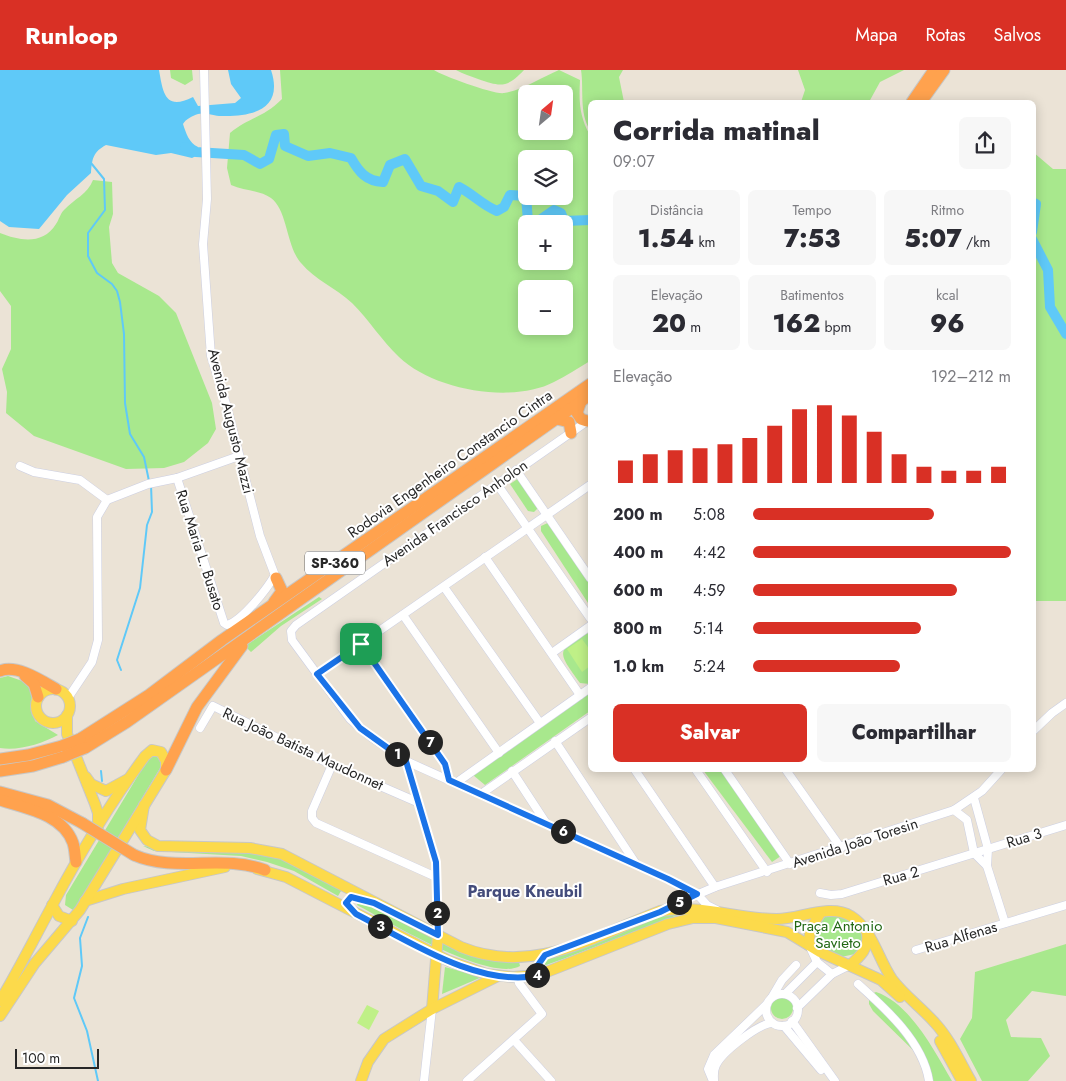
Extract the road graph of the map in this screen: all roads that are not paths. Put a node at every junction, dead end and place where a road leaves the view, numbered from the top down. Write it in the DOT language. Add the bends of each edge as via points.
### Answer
graph roads {
  1 [pos="204,70"];
  2 [pos="934,70"];
  3 [pos="944,70"];
  4 [pos="913,100"];
  5 [pos="922,100"];
  6 [pos="588,385"];
  7 [pos="586,398"];
  8 [pos="557,419"];
  9 [pos="588,420"];
  10 [pos="588,421"];
  11 [pos="571,433"];
  12 [pos="239,456"];
  13 [pos="20,466"];
  14 [pos="516,470"];
  15 [pos="176,478"];
  16 [pos="497,484"];
  17 [pos="588,487"];
  18 [pos="107,500"];
  19 [pos="546,514"];
  20 [pos="528,528"];
  21 [pos="485,558"];
  22 [pos="588,575"];
  23 [pos="275,576"];
  24 [pos="309,581"];
  25 [pos="444,587"];
  26 [pos="259,615"];
  27 [pos="403,615"];
  28 [pos="588,615"];
  29 [pos="588,627"];
  30 [pos="252,634"];
  31 [pos="361,644"];
  32 [pos="552,653"];
  33 [pos="0,671"];
  34 [pos="19,672"];
  35 [pos="317,674"];
  36 [pos="56,689"];
  37 [pos="588,689"];
  38 [pos="580,695"];
  39 [pos="38,697"];
  40 [pos="68,698"];
  41 [pos="1066,703"];
  42 [pos="67,715"];
  43 [pos="588,719"];
  44 [pos="46,722"];
  45 [pos="540,724"];
  46 [pos="200,728"];
  47 [pos="1036,728"];
  48 [pos="67,734"];
  49 [pos="555,741"];
  50 [pos="83,744"];
  51 [pos="0,752"];
  52 [pos="63,752"];
  53 [pos="499,752"];
  54 [pos="28,755"];
  55 [pos="0,759"];
  56 [pos="406,761"];
  57 [pos="332,765"];
  58 [pos="166,770"];
  59 [pos="0,771"];
  60 [pos="512,771"];
  61 [pos="636,772"];
  62 [pos="697,772"];
  63 [pos="726,772"];
  64 [pos="787,772"];
  65 [pos="998,772"];
  66 [pos="84,774"];
  67 [pos="133,775"];
  68 [pos="453,781"];
  69 [pos="0,792"];
  70 [pos="480,794"];
  71 [pos="974,798"];
  72 [pos="0,800"];
  73 [pos="418,802"];
  74 [pos="533,802"];
  75 [pos="144,805"];
  76 [pos="954,810"];
  77 [pos="525,813"];
  78 [pos="979,822"];
  79 [pos="546,823"];
  80 [pos="1066,825"];
  81 [pos="969,826"];
  82 [pos="98,828"];
  83 [pos="841,848"];
  84 [pos="981,851"];
  85 [pos="76,862"];
  86 [pos="790,864"];
  87 [pos="637,865"];
  88 [pos="987,866"];
  89 [pos="265,870"];
  90 [pos="767,872"];
  91 [pos="436,877"];
  92 [pos="715,888"];
  93 [pos="820,893"];
  94 [pos="697,894"];
  95 [pos="85,901"];
  96 [pos="374,903"];
  97 [pos="52,905"];
  98 [pos="1066,905"];
  99 [pos="718,911"];
  100 [pos="660,912"];
  101 [pos="821,912"];
  102 [pos="356,914"];
  103 [pos="72,921"];
  104 [pos="1005,923"];
  105 [pos="867,933"];
  106 [pos="438,935"];
  107 [pos="809,945"];
  108 [pos="916,950"];
  109 [pos="437,955"];
  110 [pos="545,955"];
  111 [pos="523,958"];
  112 [pos="817,962"];
  113 [pos="796,965"];
  114 [pos="850,965"];
  115 [pos="832,974"];
  116 [pos="540,975"];
  117 [pos="499,976"];
  118 [pos="515,977"];
  119 [pos="858,984"];
  120 [pos="786,993"];
  121 [pos="0,1001"];
  122 [pos="769,1001"];
  123 [pos="797,1008"];
  124 [pos="432,1009"];
  125 [pos="0,1016"];
  126 [pos="792,1021"];
  127 [pos="772,1023"];
  128 [pos="784,1026"];
  129 [pos="514,1040"];
  130 [pos="361,1081"];
  131 [pos="424,1081"];
  132 [pos="468,1081"];
  133 [pos="551,1081"];
  134 [pos="714,1081"];
  135 [pos="830,1081"];
  136 [pos="835,1081"];
  137 [pos="930,1081"];
  138 [pos="962,1081"];
  139 [pos="971,1081"];
  1 -- 12 [label="street, Avenida Augusto Mazzi" via="208,172 203,244 211,356 228,406"];
  2 -- 4 [label="highway"];
  3 -- 5 [label="highway"];
  6 -- 24 [label="highway, Rodovia Engenheiro Constancio Cintra / SP-360"];
  7 -- 8 [label="highway, Rodovia Engenheiro Constancio Cintra / SP-360"];
  7 -- 9 [label="highway" via="577,413 581,419"];
  8 -- 11 [label="highway" via="570,422"];
  8 -- 30 [label="highway, Rodovia Engenheiro Constancio Cintra / SP-360"];
  10 -- 11 [label="street, Avenida Francisco Anholon"];
  11 -- 14 [label="street, Avenida Francisco Anholon"];
  12 -- 15 [label="street"];
  12 -- 23 [label="street, Avenida Augusto Mazzi" via="260,536"];
  13 -- 18 [label="street" via="34,472 80,480"];
  14 -- 16 [label="street, Avenida Francisco Anholon"];
  14 -- 19 [label="street"];
  15 -- 18 [label="street" via="150,483"];
  15 -- 23 [label="street, Rua Maria L. Busato" via="226,625 244,614"];
  16 -- 20 [label="street"];
  16 -- 35 [label="street, Avenida Francisco Anholon" via="296,625 291,631 292,640"];
  17 -- 19 [label="street"];
  18 -- 40 [label="street" via="97,517 98,640 92,662"];
  19 -- 20 [label="street"];
  19 -- 22 [label="street"];
  20 -- 21 [label="street"];
  20 -- 28 [label="street"];
  21 -- 25 [label="street"];
  21 -- 32 [label="street"];
  23 -- 24 [label="highway" via="284,584"];
  23 -- 26 [label="highway" via="281,595"];
  24 -- 26 [label="highway, Rodovia Engenheiro Constancio Cintra / SP-360"];
  25 -- 27 [label="street"];
  25 -- 45 [label="street"];
  26 -- 50 [label="highway, Rodovia Engenheiro Constancio Cintra / SP-360"];
  27 -- 31 [label="street"];
  27 -- 53 [label="street"];
  29 -- 32 [label="street"];
  30 -- 50 [label="highway, Rodovia Engenheiro Constancio Cintra / SP-360" via="127,722"];
  30 -- 58 [label="highway" via="197,707"];
  31 -- 35 [label="street"];
  31 -- 68 [label="street" via="445,764"];
  32 -- 38 [label="street"];
  33 -- 34 [label="highway"];
  34 -- 36 [label="highway"];
  34 -- 39 [label="highway" via="34,684"];
  35 -- 56 [label="street" via="360,728"];
  36 -- 39 [label="main road" via="46,690"];
  36 -- 40 [label="main road"];
  37 -- 38 [label="street"];
  38 -- 45 [label="street"];
  39 -- 44 [label="main road" via="36,708"];
  40 -- 42 [label="main road" via="70,709"];
  41 -- 47 [label="street"];
  42 -- 44 [label="main road" via="56,723"];
  42 -- 48 [label="main road"];
  43 -- 49 [label="street"];
  44 -- 48 [label="main road"];
  45 -- 53 [label="street"];
  46 -- 57 [label="street, Rua João Batista Maudonnet" via="213,706"];
  48 -- 66 [label="main road"];
  49 -- 60 [label="street"];
  49 -- 87 [label="street"];
  50 -- 52 [label="highway, SP-360, bridge"];
  51 -- 54 [label="highway"];
  52 -- 54 [label="highway, SP-360"];
  52 -- 59 [label="highway" via="33,766"];
  53 -- 68 [label="street"];
  54 -- 55 [label="highway, SP-360"];
  56 -- 68 [label="street"];
  56 -- 73 [label="street"];
  57 -- 73 [label="street, Rua João Batista Maudonnet"];
  57 -- 91 [label="street" via="312,811 316,823"];
  58 -- 67 [label="main road" via="164,756 152,750"];
  58 -- 75 [label="main road"];
  60 -- 70 [label="street"];
  60 -- 74 [label="street"];
  61 -- 92 [label="street"];
  62 -- 90 [label="street"];
  63 -- 86 [label="street"];
  64 -- 83 [label="street"];
  65 -- 71 [label="street, Avenida João Toresin"];
  66 -- 67 [label="main road" via="91,784 106,791"];
  66 -- 82 [label="main road" via="98,813"];
  67 -- 82 [label="main road"];
  68 -- 70 [label="street"];
  69 -- 89 [label="highway, bridge" via="48,805 134,855 159,863 234,864"];
  70 -- 77 [label="street"];
  71 -- 76 [label="street, Avenida João Toresin"];
  71 -- 78 [label="street"];
  72 -- 85 [label="highway" via="48,817 64,827 73,843"];
  73 -- 91 [label="street" via="436,862"];
  74 -- 77 [label="street" via="531,810"];
  74 -- 79 [label="street"];
  75 -- 95 [label="main road"];
  75 -- 96 [label="main road" via="140,830 152,844 250,848 282,854"];
  76 -- 81 [label="street" via="965,816"];
  76 -- 83 [label="street, Avenida João Toresin"];
  77 -- 79 [label="street"];
  78 -- 81 [label="street"];
  78 -- 84 [label="street"];
  79 -- 87 [label="street"];
  80 -- 84 [label="street, Rua 3"];
  81 -- 84 [label="street"];
  82 -- 85 [label="main road"];
  83 -- 86 [label="street, Avenida João Toresin"];
  84 -- 88 [label="street"];
  84 -- 88 [label="street"];
  84 -- 93 [label="street, Rua 2" via="842,894"];
  85 -- 97 [label="main road"];
  86 -- 90 [label="street, Avenida João Toresin"];
  87 -- 94 [label="street"];
  88 -- 104 [label="street"];
  89 -- 95 [label="main road" via="218,868"];
  89 -- 102 [label="main road" via="286,877"];
  90 -- 92 [label="street, Avenida João Toresin"];
  91 -- 106 [label="street"];
  92 -- 94 [label="street, Avenida João Toresin"];
  94 -- 99 [label="street"];
  94 -- 100 [label="street, Avenida João Toresin"];
  95 -- 103 [label="main road"];
  96 -- 102 [label="main road" via="351,897 347,907"];
  96 -- 106 [label="main road"];
  97 -- 103 [label="main road" via="59,916"];
  97 -- 121 [label="main road" via="23,964"];
  98 -- 104 [label="street, Rua Alfenas"];
  99 -- 100 [label="main road" via="695,908"];
  99 -- 101 [label="main road" via="777,918"];
  100 -- 110 [label="main road"];
  101 -- 105 [label="main road" via="836,911 851,916"];
  101 -- 107 [label="main road" via="810,930"];
  102 -- 109 [label="main road"];
  103 -- 125 [label="main road" via="34,963"];
  104 -- 108 [label="street, Rua Alfenas"];
  105 -- 114 [label="main road" via="867,944"];
  105 -- 139 [label="main road" via="889,974 936,1024"];
  106 -- 109 [label="main road"];
  106 -- 111 [label="main road" via="488,956"];
  107 -- 112 [label="street"];
  107 -- 114 [label="main road"];
  107 -- 116 [label="main road" via="775,928 716,918 693,918 668,924"];
  109 -- 117 [label="main road" via="468,969"];
  109 -- 124 [label="main road"];
  110 -- 111 [label="main road"];
  110 -- 116 [label="main road" via="538,965"];
  111 -- 118 [label="main road" via="524,968"];
  112 -- 115 [label="street"];
  112 -- 120 [label="street"];
  113 -- 122 [label="street"];
  114 -- 115 [label="street"];
  114 -- 138 [label="main road" via="889,987 929,1025"];
  115 -- 123 [label="street"];
  116 -- 118 [label="main road"];
  117 -- 118 [label="main road"];
  117 -- 124 [label="main road"];
  118 -- 129 [label="street" via="542,1014"];
  119 -- 137 [label="street" via="911,1040"];
  120 -- 122 [label="street"];
  120 -- 123 [label="street" via="796,1002"];
  122 -- 127 [label="street" via="766,1014"];
  122 -- 134 [label="street" via="714,1055 708,1069"];
  123 -- 126 [label="street"];
  124 -- 130 [label="main road" via="384,1039 368,1062"];
  124 -- 131 [label="street"];
  126 -- 128 [label="street"];
  126 -- 136 [label="street"];
  127 -- 128 [label="street"];
  127 -- 134 [label="street" via="755,1029 719,1060"];
  128 -- 135 [label="street"];
  129 -- 132 [label="street"];
  129 -- 133 [label="street"];
}
